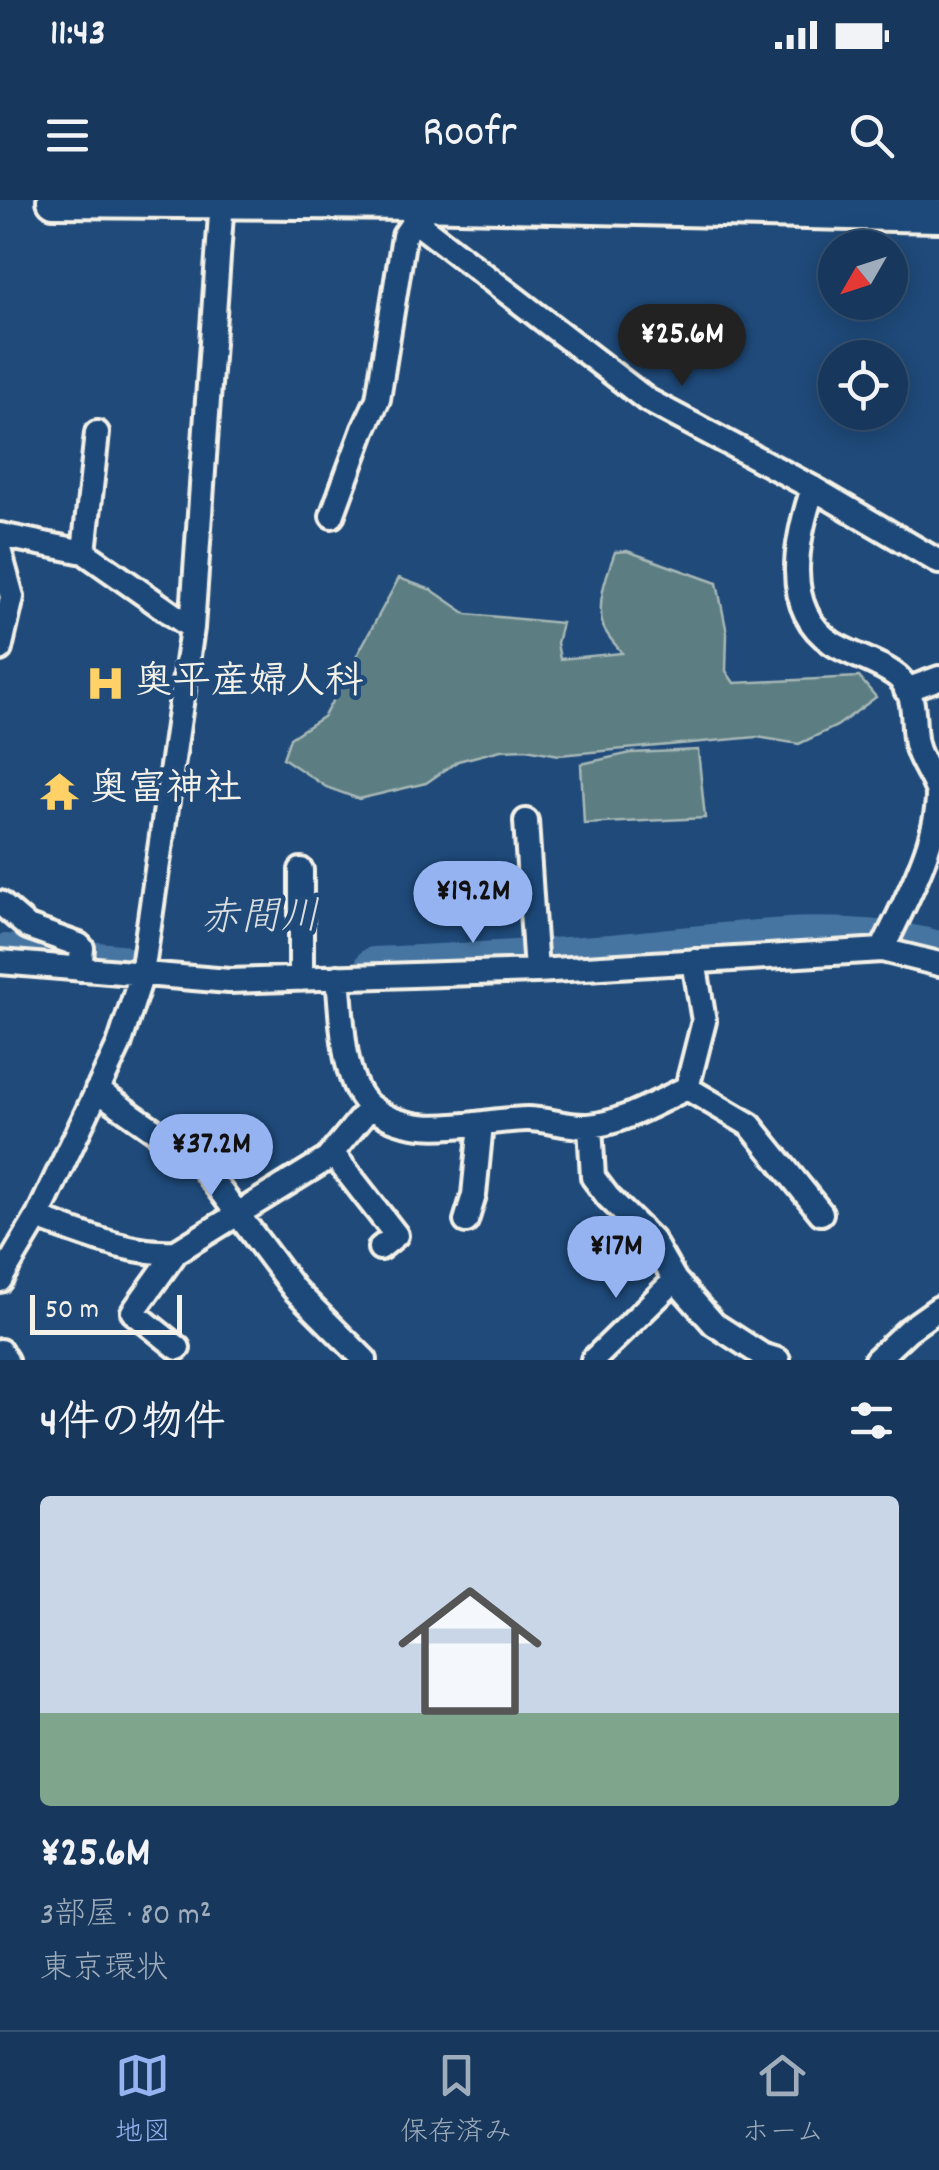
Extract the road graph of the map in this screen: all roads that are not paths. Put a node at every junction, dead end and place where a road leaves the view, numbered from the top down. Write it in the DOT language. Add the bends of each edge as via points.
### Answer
graph roads {
  1 [pos="54,200"];
  2 [pos="222,200"];
  3 [pos="416,210"];
  4 [pos="939,215"];
  5 [pos="97,434"];
  6 [pos="813,488"];
  7 [pos="332,516"];
  8 [pos="0,536"];
  9 [pos="84,552"];
  10 [pos="0,554"];
  11 [pos="939,562"];
  12 [pos="192,628"];
  13 [pos="0,650"];
  14 [pos="939,678"];
  15 [pos="906,690"];
  16 [pos="938,794"];
  17 [pos="526,822"];
  18 [pos="301,870"];
  19 [pos="0,903"];
  20 [pos="885,944"];
  21 [pos="694,961"];
  22 [pos="0,962"];
  23 [pos="536,962"];
  24 [pos="939,964"];
  25 [pos="142,967"];
  26 [pos="80,969"];
  27 [pos="301,970"];
  28 [pos="338,976"];
  29 [pos="687,1088"];
  30 [pos="97,1090"];
  31 [pos="370,1107"];
  32 [pos="480,1124"];
  33 [pos="590,1126"];
  34 [pos="333,1154"];
  35 [pos="821,1213"];
  36 [pos="236,1214"];
  37 [pos="37,1218"];
  38 [pos="466,1221"];
  39 [pos="380,1248"];
  40 [pos="176,1252"];
  41 [pos="0,1280"];
  42 [pos="675,1280"];
  43 [pos="939,1308"];
  44 [pos="178,1348"];
  45 [pos="0,1351"];
  46 [pos="6,1360"];
  47 [pos="365,1360"];
  48 [pos="593,1360"];
  49 [pos="778,1360"];
  50 [pos="876,1360"];
  1 -- 2 [label="highway"];
  2 -- 3 [label="highway"];
  2 -- 12 [label="street"];
  3 -- 4 [label="highway"];
  3 -- 6 [label="street" via="425,230 647,400"];
  3 -- 7 [label="street" via="404,236 378,399"];
  5 -- 9 [label="street"];
  6 -- 11 [label="street"];
  6 -- 15 [label="street" via="796,573 809,620 830,642 900,678"];
  8 -- 9 [label="street"];
  9 -- 12 [label="street"];
  10 -- 13 [label="street" via="12,597"];
  12 -- 25 [label="street"];
  14 -- 15 [label="street"];
  15 -- 16 [label="street" via="914,705 918,752"];
  16 -- 20 [label="street" via="938,829"];
  17 -- 23 [label="street"];
  18 -- 27 [label="street"];
  19 -- 26 [label="street" via="28,927 79,945"];
  20 -- 21 [label="street"];
  20 -- 24 [label="street"];
  21 -- 23 [label="street"];
  21 -- 29 [label="street" via="704,1020"];
  22 -- 26 [label="street"];
  23 -- 28 [label="street"];
  25 -- 26 [label="street"];
  25 -- 27 [label="street" via="230,981"];
  25 -- 30 [label="street" via="119,1045"];
  27 -- 28 [label="street"];
  28 -- 31 [label="street" via="349,1069"];
  29 -- 33 [label="street"];
  29 -- 35 [label="street" via="750,1125"];
  30 -- 36 [label="street" via="198,1160"];
  30 -- 37 [label="street"];
  31 -- 32 [label="street" via="412,1126"];
  31 -- 34 [label="street"];
  32 -- 33 [label="street" via="524,1119"];
  32 -- 38 [label="street"];
  33 -- 42 [label="street" via="593,1177 652,1240"];
  34 -- 36 [label="street"];
  34 -- 39 [label="street" via="396,1235"];
  36 -- 40 [label="street"];
  36 -- 47 [label="street" via="294,1290"];
  37 -- 40 [label="street" via="123,1246"];
  37 -- 41 [label="street"];
  40 -- 44 [label="street" via="133,1312"];
  42 -- 48 [label="street"];
  42 -- 49 [label="street" via="714,1324"];
  43 -- 50 [label="street"];
  45 -- 46 [label="street"];
}
